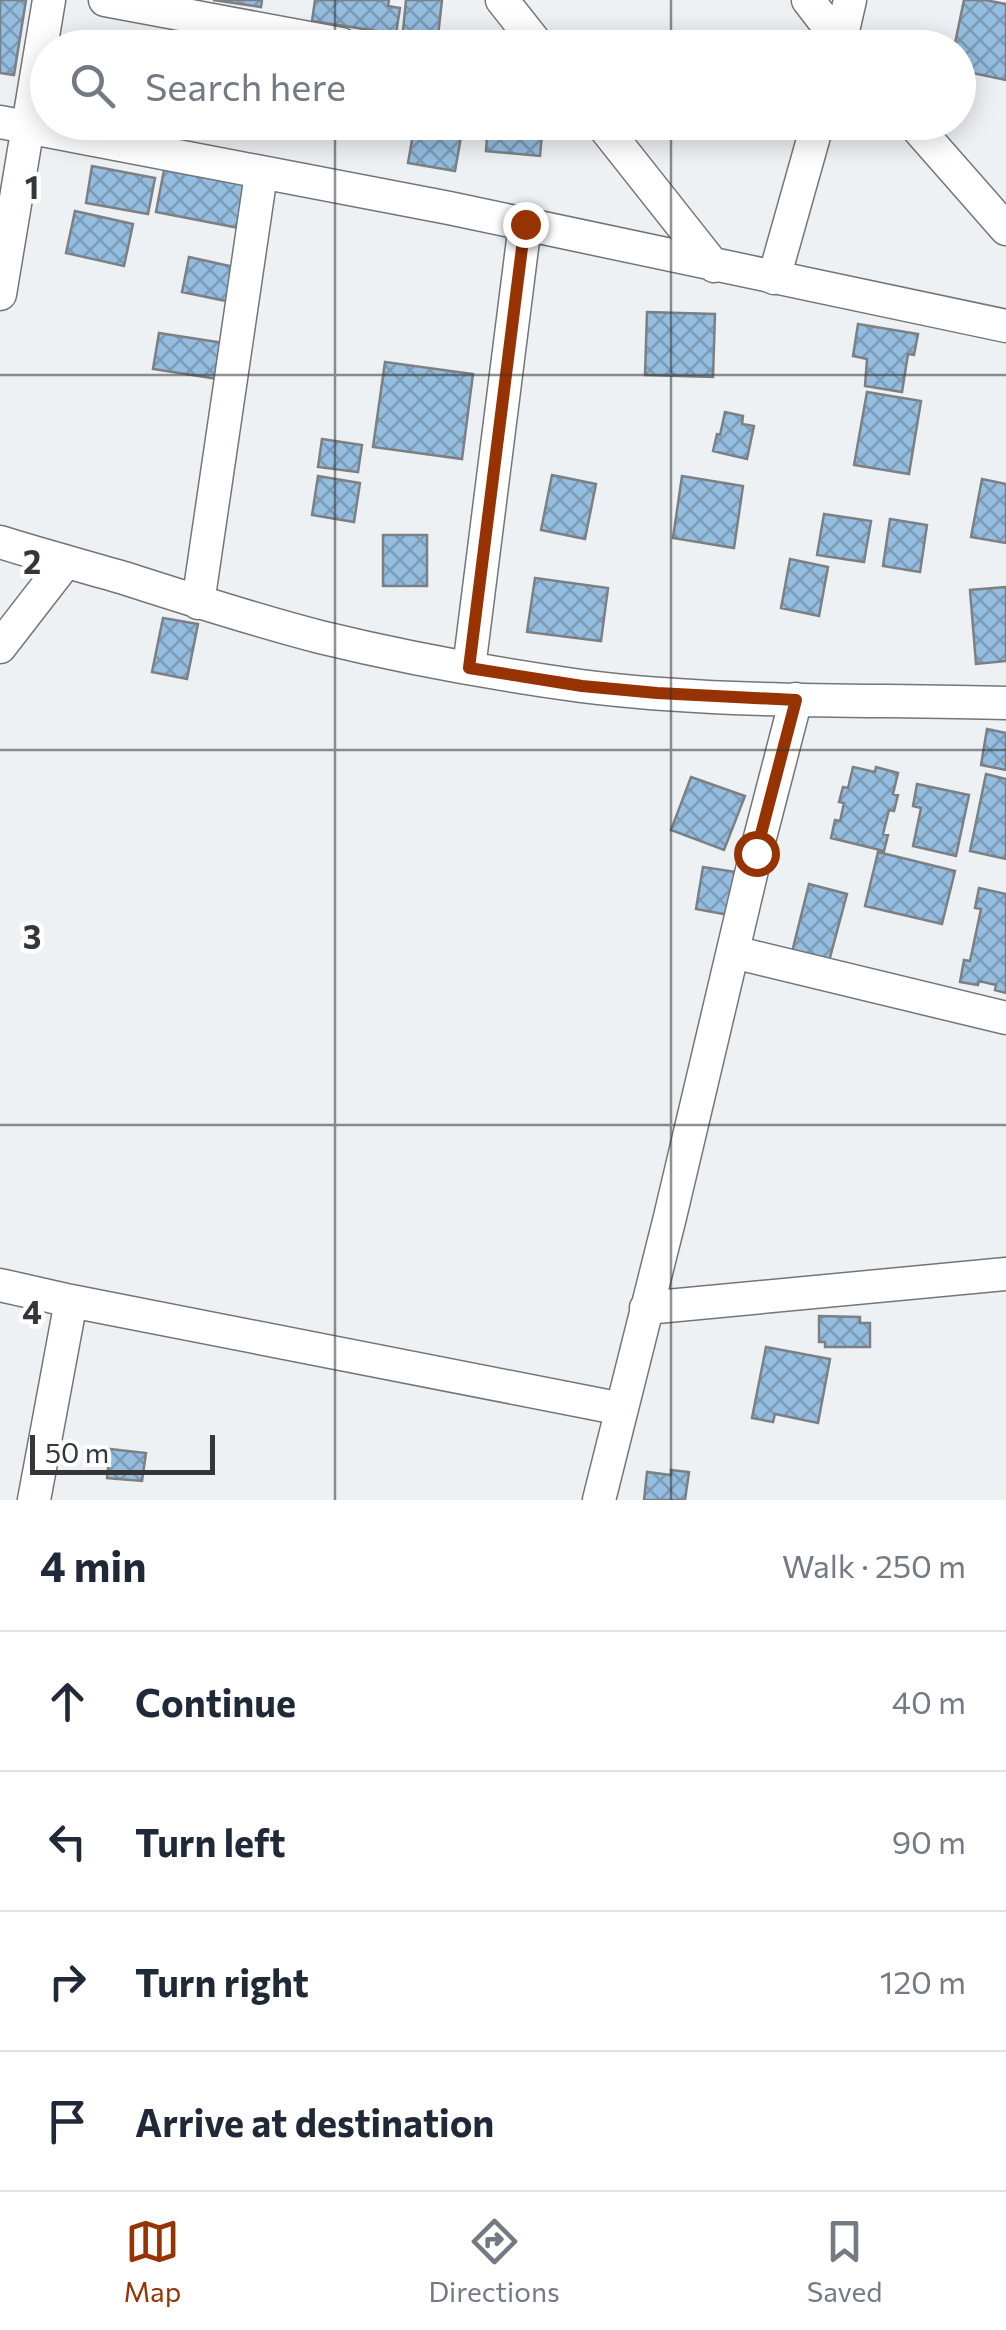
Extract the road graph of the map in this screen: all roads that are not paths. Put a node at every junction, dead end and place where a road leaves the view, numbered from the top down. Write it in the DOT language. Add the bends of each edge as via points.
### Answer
graph roads {
  1 [pos="49,0"];
  2 [pos="105,0"];
  3 [pos="502,0"];
  4 [pos="808,0"];
  5 [pos="850,0"];
  6 [pos="41,30"];
  7 [pos="266,30"];
  8 [pos="526,30"];
  9 [pos="830,30"];
  10 [pos="845,30"];
  11 [pos="30,68"];
  12 [pos="14,125"];
  13 [pos="90,140"];
  14 [pos="614,140"];
  15 [pos="813,140"];
  16 [pos="928,140"];
  17 [pos="261,174"];
  18 [pos="525,224"];
  19 [pos="1006,228"];
  20 [pos="714,266"];
  21 [pos="774,278"];
  22 [pos="0,294"];
  23 [pos="1006,326"];
  24 [pos="0,542"];
  25 [pos="65,563"];
  26 [pos="198,603"];
  27 [pos="0,647"];
  28 [pos="469,668"];
  29 [pos="796,700"];
  30 [pos="1006,703"];
  31 [pos="733,952"];
  32 [pos="1006,1018"];
  33 [pos="1006,1274"];
  34 [pos="0,1285"];
  35 [pos="71,1301"];
  36 [pos="646,1308"];
  37 [pos="622,1409"];
  38 [pos="34,1500"];
  39 [pos="598,1500"];
  1 -- 6 [label="street"];
  2 -- 7 [label="street"];
  3 -- 8 [label="street"];
  4 -- 9 [label="street"];
  5 -- 10 [label="street"];
  11 -- 12 [label="street"];
  12 -- 22 [label="street"];
  13 -- 17 [label="street"];
  14 -- 20 [label="street"];
  15 -- 21 [label="street"];
  16 -- 19 [label="street"];
  17 -- 18 [label="street"];
  17 -- 26 [label="street"];
  18 -- 20 [label="street"];
  18 -- 28 [label="street"];
  20 -- 21 [label="street"];
  21 -- 23 [label="street"];
  24 -- 25 [label="street"];
  25 -- 26 [label="street"];
  25 -- 27 [label="street"];
  26 -- 28 [label="street"];
  28 -- 29 [label="street" via="582,686"];
  29 -- 30 [label="street"];
  29 -- 31 [label="street"];
  31 -- 32 [label="street"];
  31 -- 36 [label="street"];
  33 -- 36 [label="street"];
  34 -- 35 [label="street"];
  35 -- 37 [label="street"];
  35 -- 38 [label="street"];
  36 -- 37 [label="street"];
  37 -- 39 [label="street"];
}
